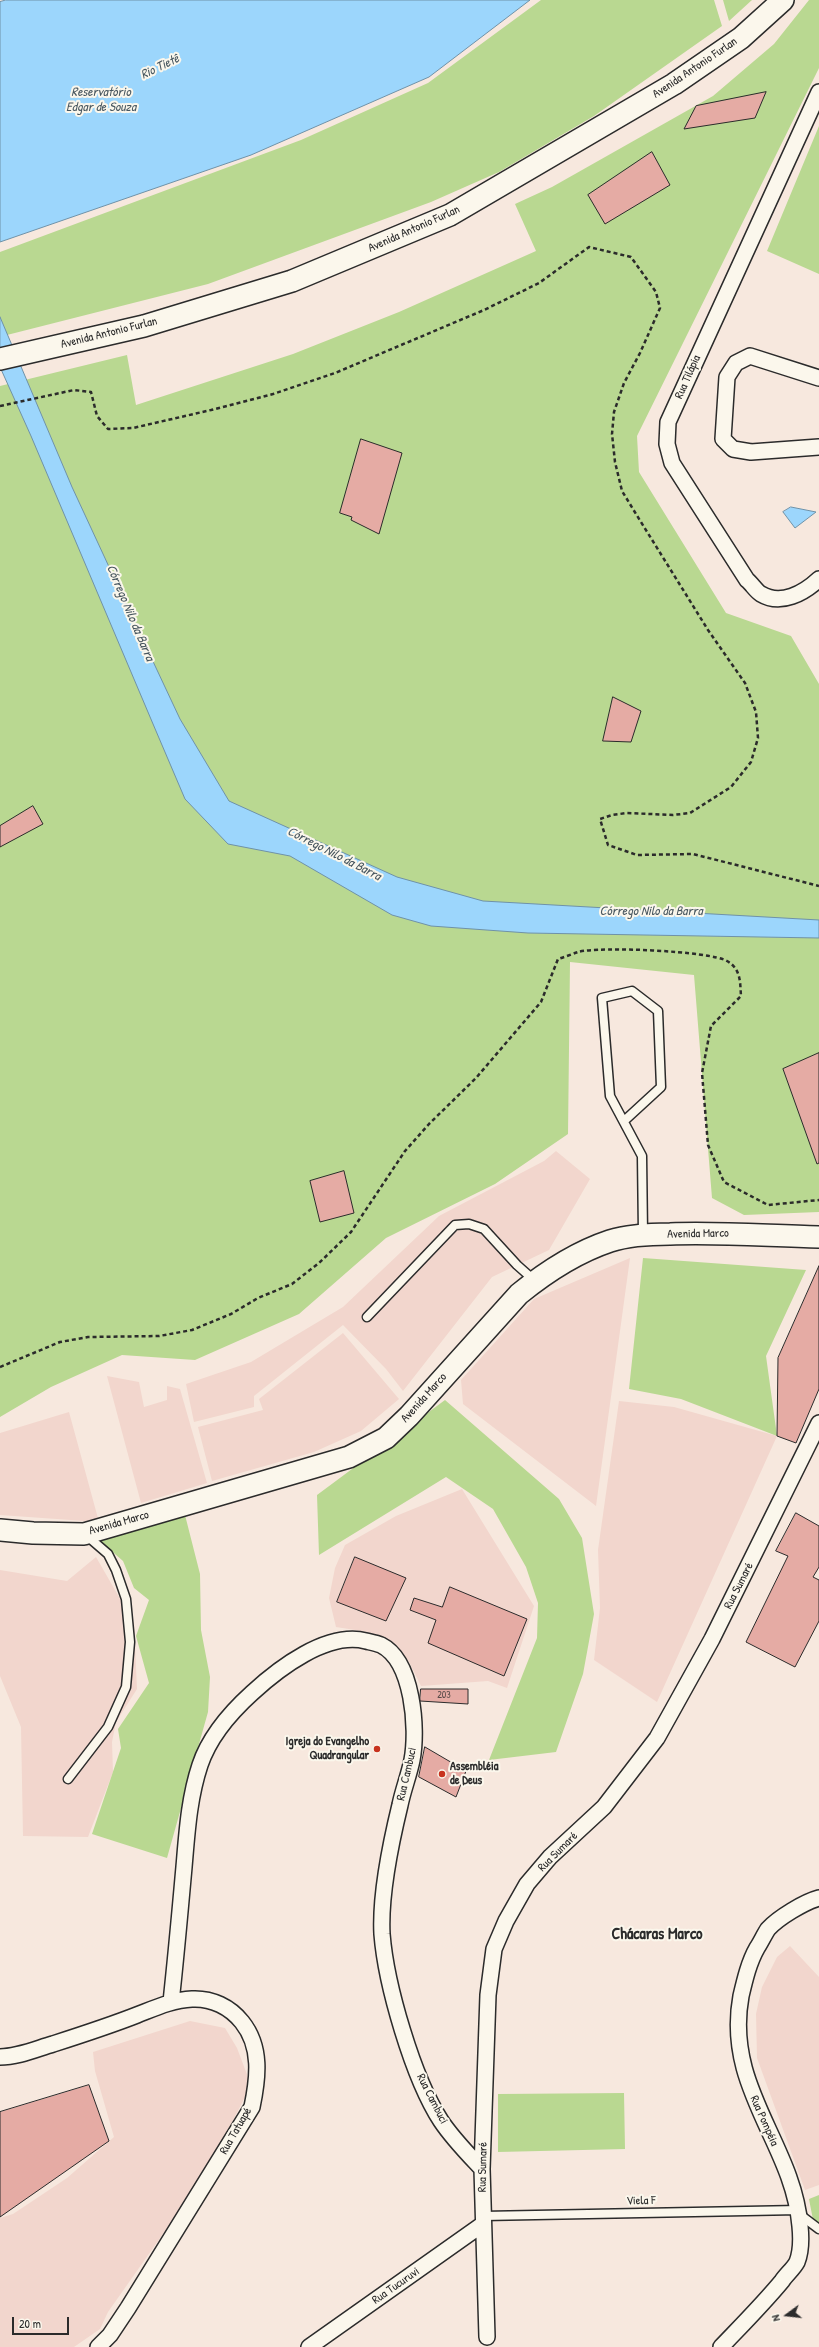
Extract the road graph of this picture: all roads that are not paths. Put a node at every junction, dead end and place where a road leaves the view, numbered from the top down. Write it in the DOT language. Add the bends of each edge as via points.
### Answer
graph roads {
  1 [pos="783,0"];
  2 [pos="819,92"];
  3 [pos="0,359"];
  4 [pos="819,378"];
  5 [pos="819,447"];
  6 [pos="819,579"];
  7 [pos="624,1121"];
  8 [pos="642,1235"];
  9 [pos="819,1237"];
  10 [pos="535,1281"];
  11 [pos="367,1317"];
  12 [pos="819,1423"];
  13 [pos="0,1530"];
  14 [pos="84,1534"];
  15 [pos="68,1779"];
  16 [pos="819,1898"];
  17 [pos="171,2002"];
  18 [pos="0,2057"];
  19 [pos="482,2169"];
  20 [pos="799,2212"];
  21 [pos="483,2220"];
  22 [pos="819,2229"];
  23 [pos="487,2337"];
  24 [pos="98,2347"];
  25 [pos="309,2347"];
  26 [pos="720,2347"];
  1 -- 3 [label="main road, Avenida Antonio Furlan" via="741,38 674,84 450,215 292,281 144,326"];
  2 -- 6 [label="street, Rua Tilápia" via="671,414 666,444 677,469 748,580 761,594 787,598 798,595"];
  4 -- 5 [label="street" via="750,356 736,363 727,377 723,439 733,449 751,452"];
  7 -- 7 [label="lane" via="610,1096 602,998 632,992 658,1011 661,1087"];
  7 -- 8 [label="lane" via="642,1156"];
  8 -- 9 [label="main road, Avenida Marco" via="702,1232"];
  8 -- 10 [label="main road, Avenida Marco" via="611,1240 581,1252"];
  10 -- 11 [label="lane" via="484,1229 469,1224 455,1225"];
  10 -- 14 [label="main road, Avenida Marco" via="519,1294 386,1438 349,1456"];
  12 -- 19 [label="street, Rua Sumaré" via="712,1639 657,1738 604,1807 550,1857 527,1884 506,1921 494,1949 490,1971"];
  13 -- 14 [label="main road, Avenida Marco"];
  14 -- 15 [label="lane" via="108,1554 116,1570 126,1599 130,1642 126,1688 108,1727"];
  16 -- 20 [label="street, Rua Pompéia" via="796,1908 769,1929 753,1955 738,2015 739,2044 748,2083 788,2173"];
  17 -- 18 [label="street, Rua Tatuapé" via="28,2052"];
  17 -- 19 [label="street, Rua Cambuci" via="190,1802 201,1762 220,1728 250,1695 282,1667 307,1654 332,1642 355,1638 381,1645 396,1658 404,1674 412,1701 415,1734 384,1893 382,1934 393,1997 411,2054 440,2120"];
  17 -- 24 [label="street, Rua Tatuapé" via="193,1999 216,2003 233,2011 248,2030 256,2051 256,2086 252,2106 128,2308 110,2335"];
  19 -- 21 [label="street, Rua Sumaré"];
  20 -- 21 [label="lane, Viela F"];
  20 -- 22 [label="lane"];
  20 -- 26 [label="street, Rua Pompéia" via="801,2235 797,2261 764,2303"];
  21 -- 23 [label="street, Rua Sumaré"];
  21 -- 25 [label="street, Rua Tucuruvi"];
}
